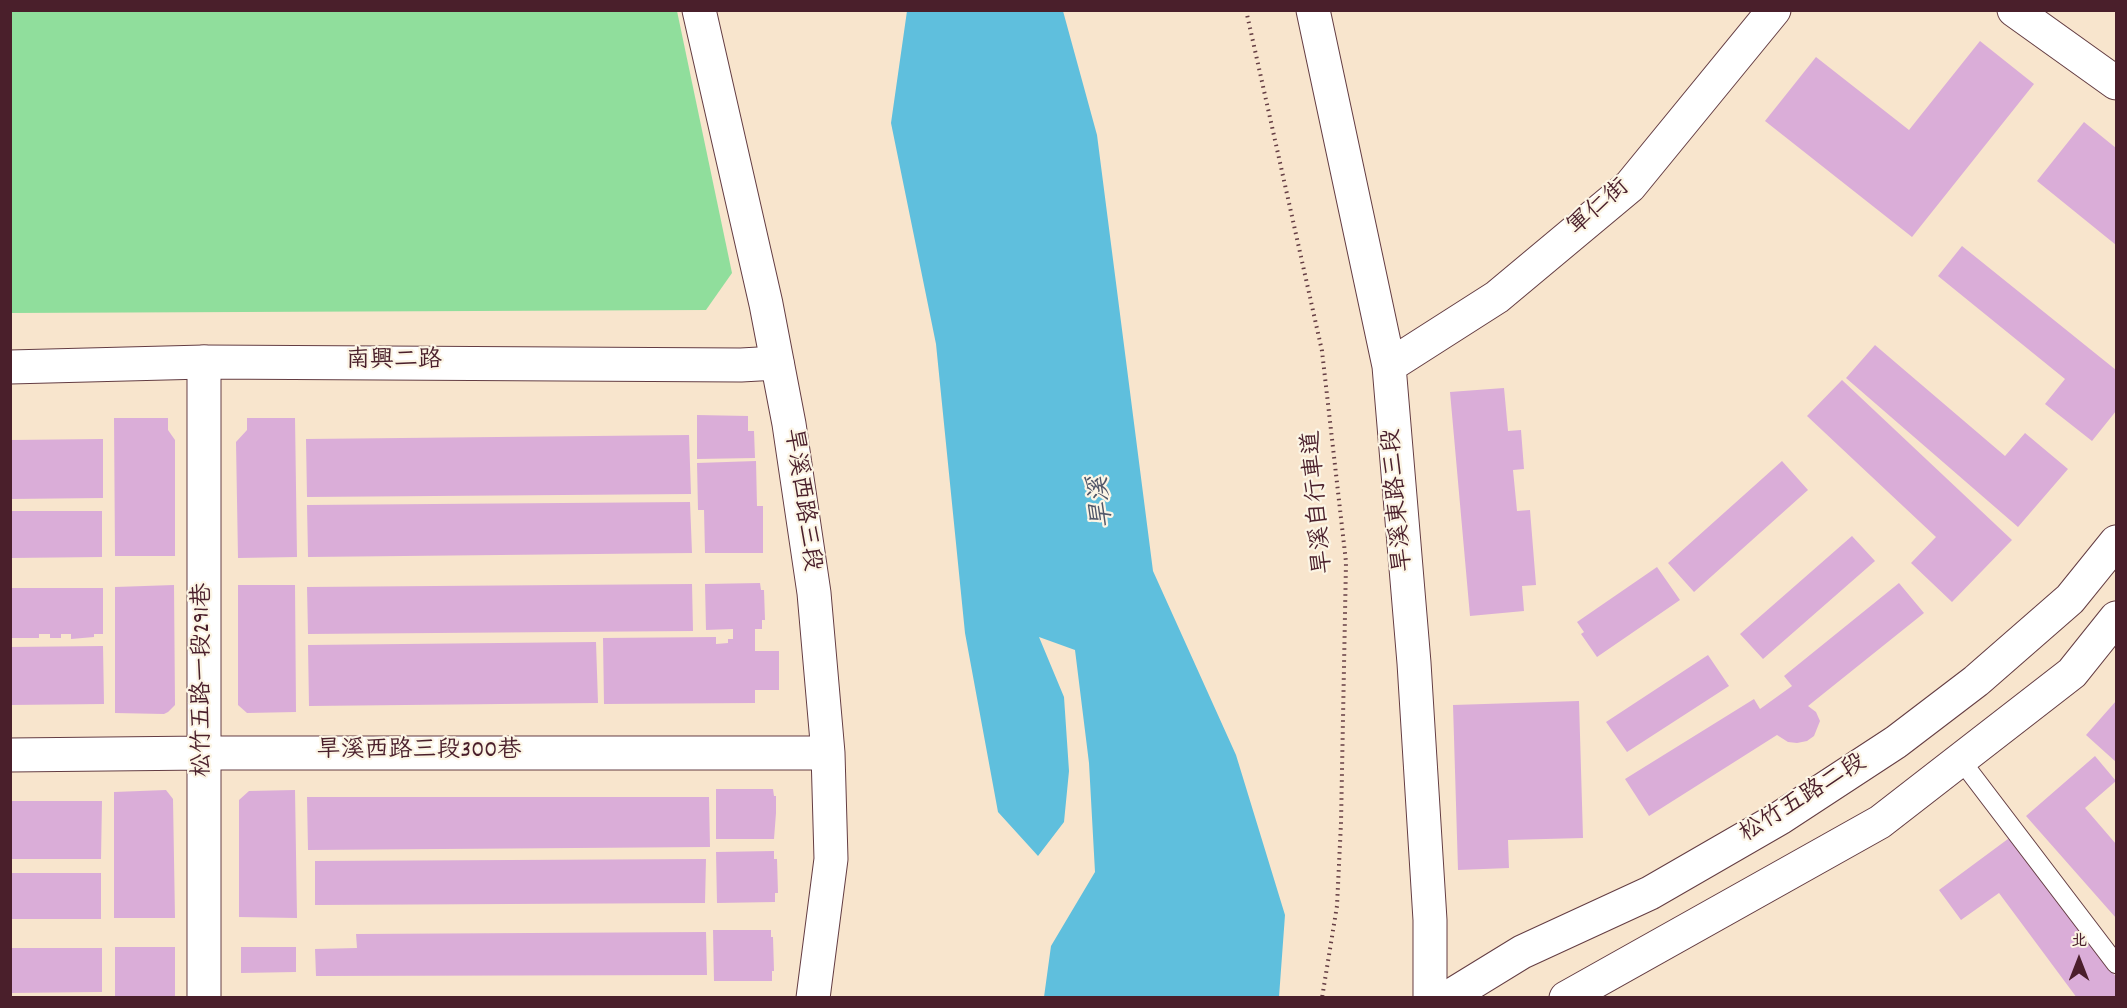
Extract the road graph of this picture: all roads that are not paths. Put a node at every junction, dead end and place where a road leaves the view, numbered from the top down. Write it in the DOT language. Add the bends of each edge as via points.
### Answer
graph roads {
  1 [pos="699,10"];
  2 [pos="1313,10"];
  3 [pos="1774,10"];
  4 [pos="2014,10"];
  5 [pos="2116,83"];
  6 [pos="204,362"];
  7 [pos="777,363"];
  8 [pos="1389,366"];
  9 [pos="10,367"];
  10 [pos="2116,542"];
  11 [pos="2116,618"];
  12 [pos="205,753"];
  13 [pos="828,753"];
  14 [pos="10,755"];
  15 [pos="1960,759"];
  16 [pos="2116,964"];
  17 [pos="204,998"];
  18 [pos="813,998"];
  19 [pos="1430,998"];
  20 [pos="1447,998"];
  21 [pos="1566,998"];
  1 -- 7 [label="street, 旱溪西路三段"];
  2 -- 8 [label="street, 旱溪東路三段"];
  3 -- 8 [label="street, 軍仁街" via="1630,186 1497,297"];
  4 -- 5 [label="street"];
  6 -- 7 [label="street, 南興二路"];
  6 -- 9 [label="street, 南興二路"];
  6 -- 12 [label="street, 松竹五路一段291巷"];
  7 -- 13 [label="street, 旱溪西路三段" via="814,593"];
  8 -- 19 [label="street, 旱溪東路三段" via="1414,663 1430,920"];
  10 -- 20 [label="street, 松竹五路二段" via="2070,599 1976,681 1896,742 1780,818 1650,893 1522,952"];
  11 -- 15 [label="street" via="2072,673"];
  12 -- 13 [label="street, 旱溪西路三段300巷"];
  12 -- 14 [label="street, 旱溪西路三段300巷"];
  12 -- 17 [label="street, 松竹五路一段291巷"];
  13 -- 18 [label="street, 旱溪西路三段" via="831,859"];
  15 -- 16 [label="lane"];
  15 -- 21 [label="street" via="1880,822"];
}
